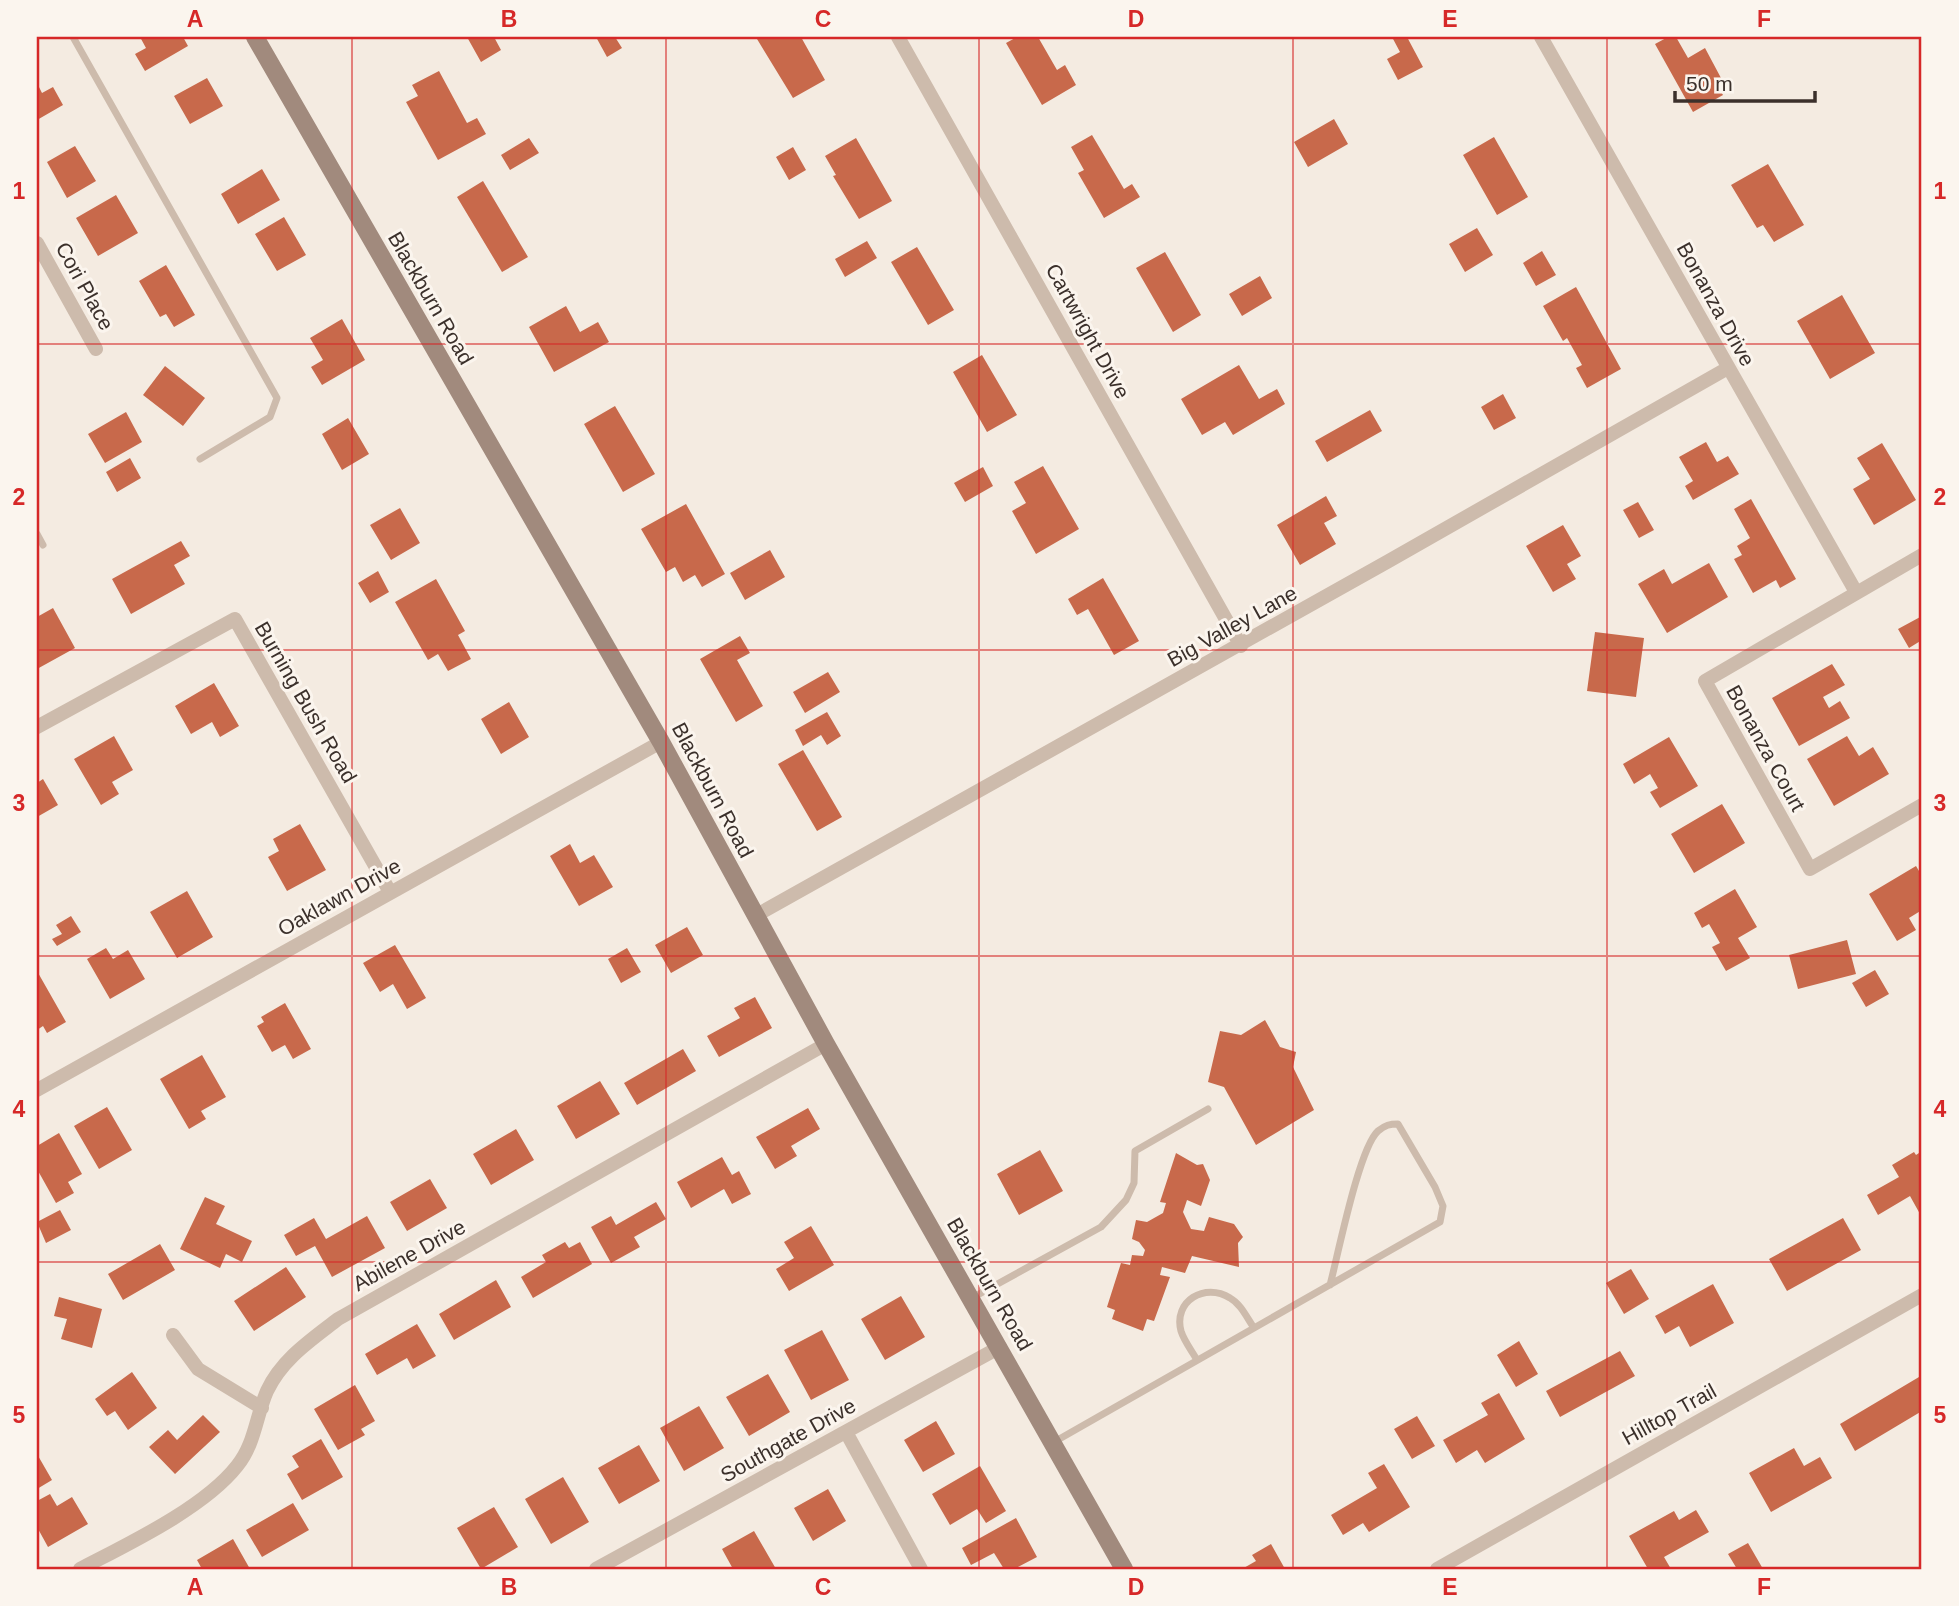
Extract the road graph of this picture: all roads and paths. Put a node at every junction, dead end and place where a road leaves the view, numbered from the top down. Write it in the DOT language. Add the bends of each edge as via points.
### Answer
graph roads {
  1 [pos="73,37"];
  2 [pos="255,37"];
  3 [pos="898,37"];
  4 [pos="1541,37"];
  5 [pos="37,243"];
  6 [pos="96,349"];
  7 [pos="1728,368"];
  8 [pos="200,459"];
  9 [pos="37,534"];
  10 [pos="43,545"];
  11 [pos="1922,555"];
  12 [pos="1856,592"];
  13 [pos="1241,646"];
  14 [pos="37,727"];
  15 [pos="661,742"];
  16 [pos="1922,805"];
  17 [pos="390,892"];
  18 [pos="755,916"];
  19 [pos="826,1044"];
  20 [pos="37,1090"];
  21 [pos="1208,1109"];
  22 [pos="1330,1285"];
  23 [pos="1922,1294"];
  24 [pos="972,1298"];
  25 [pos="1254,1328"];
  26 [pos="173,1335"];
  27 [pos="1000,1347"];
  28 [pos="1197,1360"];
  29 [pos="262,1408"];
  30 [pos="846,1432"];
  31 [pos="1053,1442"];
  32 [pos="80,1569"];
  33 [pos="596,1569"];
  34 [pos="921,1569"];
  35 [pos="1124,1569"];
  36 [pos="1437,1569"];
  1 -- 8 [label="lane" via="277,398 271,417"];
  2 -- 15 [label="main road, Blackburn Road"];
  3 -- 13 [label="street, Cartwright Drive"];
  4 -- 7 [label="street, Bonanza Drive"];
  5 -- 6 [label="street, Cori Place"];
  7 -- 12 [label="street, Bonanza Drive"];
  7 -- 13 [label="street, Big Valley Lane"];
  9 -- 10 [label="lane"];
  11 -- 12 [label="street, Bonanza Court"];
  12 -- 16 [label="street, Bonanza Court" via="1705,681 1810,869"];
  13 -- 18 [label="street, Big Valley Lane"];
  14 -- 17 [label="street, Burning Bush Road" via="235,620"];
  15 -- 17 [label="street, Oaklawn Drive"];
  15 -- 18 [label="main road, Blackburn Road"];
  17 -- 20 [label="street, Oaklawn Drive"];
  18 -- 19 [label="main road, Blackburn Road"];
  19 -- 24 [label="main road, Blackburn Road"];
  19 -- 29 [label="street, Abilene Drive" via="338,1319 282,1366"];
  21 -- 24 [label="lane" via="1135,1151 1135,1183 1101,1227"];
  22 -- 22 [label="lane" via="1440,1222 1443,1206 1435,1187 1398,1124 1377,1131 1365,1152"];
  22 -- 25 [label="lane"];
  23 -- 36 [label="street, Hilltop Trail"];
  24 -- 27 [label="main road, Blackburn Road"];
  25 -- 28 [label="lane"];
  25 -- 28 [label="lane" via="1228,1297 1206,1291 1197,1295 1187,1302 1179,1321 1181,1334"];
  26 -- 29 [label="street" via="198,1369"];
  27 -- 30 [label="street, Southgate Drive"];
  27 -- 31 [label="main road, Blackburn Road"];
  28 -- 31 [label="lane"];
  29 -- 32 [label="street, Abilene Drive" via="248,1449 227,1476 180,1513"];
  30 -- 33 [label="street, Southgate Drive"];
  30 -- 34 [label="street"];
  31 -- 35 [label="main road, Blackburn Road"];
}
